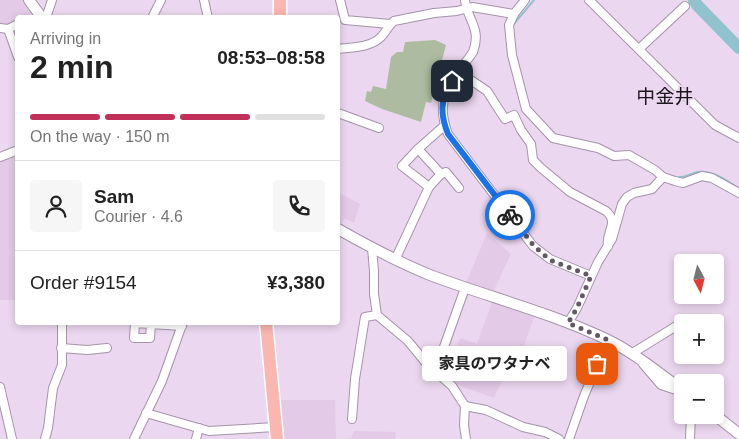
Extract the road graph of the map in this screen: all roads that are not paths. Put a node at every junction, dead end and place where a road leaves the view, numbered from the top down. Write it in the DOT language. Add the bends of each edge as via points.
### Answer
graph roads {
  1 [pos="30,0"];
  2 [pos="52,0"];
  3 [pos="161,0"];
  4 [pos="204,0"];
  5 [pos="280,0"];
  6 [pos="340,0"];
  7 [pos="465,0"];
  8 [pos="525,0"];
  9 [pos="589,0"];
  10 [pos="685,6"];
  11 [pos="466,9"];
  12 [pos="514,14"];
  13 [pos="39,15"];
  14 [pos="41,15"];
  15 [pos="154,15"];
  16 [pos="207,15"];
  17 [pos="280,15"];
  18 [pos="390,24"];
  19 [pos="4,29"];
  20 [pos="340,49"];
  21 [pos="638,49"];
  22 [pos="15,51"];
  23 [pos="459,72"];
  24 [pos="340,114"];
  25 [pos="444,126"];
  26 [pos="379,128"];
  27 [pos="739,138"];
  28 [pos="418,149"];
  29 [pos="15,151"];
  30 [pos="0,157"];
  31 [pos="441,174"];
  32 [pos="664,178"];
  33 [pos="429,187"];
  34 [pos="459,188"];
  35 [pos="739,193"];
  36 [pos="340,230"];
  37 [pos="608,246"];
  38 [pos="372,248"];
  39 [pos="395,260"];
  40 [pos="591,276"];
  41 [pos="466,288"];
  42 [pos="377,315"];
  43 [pos="568,323"];
  44 [pos="62,325"];
  45 [pos="182,325"];
  46 [pos="266,325"];
  47 [pos="674,327"];
  48 [pos="608,340"];
  49 [pos="61,348"];
  50 [pos="107,348"];
  51 [pos="631,354"];
  52 [pos="435,372"];
  53 [pos="674,385"];
  54 [pos="1,391"];
  55 [pos="465,406"];
  56 [pos="146,413"];
  57 [pos="352,419"];
  58 [pos="724,422"];
  59 [pos="691,424"];
  60 [pos="200,428"];
  61 [pos="276,433"];
  62 [pos="739,434"];
  63 [pos="12,439"];
  64 [pos="45,439"];
  65 [pos="134,439"];
  66 [pos="196,439"];
  67 [pos="466,439"];
  68 [pos="559,439"];
  69 [pos="569,439"];
  70 [pos="690,439"];
  1 -- 13 [label="street"];
  2 -- 14 [label="street"];
  3 -- 15 [label="street"];
  4 -- 16 [label="street"];
  5 -- 17 [label="main road"];
  6 -- 18 [label="street" via="346,20"];
  7 -- 11 [label="street"];
  8 -- 12 [label="street"];
  9 -- 21 [label="street"];
  10 -- 21 [label="street"];
  11 -- 12 [label="street" via="472,7"];
  11 -- 18 [label="street" via="434,12"];
  11 -- 23 [label="street" via="474,23 476,45"];
  12 -- 32 [label="street" via="509,25 512,54 526,109 531,115 553,138 598,148 614,156 629,155"];
  18 -- 20 [label="street" via="380,38 369,45"];
  19 -- 22 [label="street"];
  21 -- 27 [label="street" via="715,125"];
  23 -- 25 [label="street" via="443,96"];
  23 -- 37 [label="street" via="487,91 505,119 514,116 531,144 533,160 541,168 570,192 606,210 612,221"];
  24 -- 26 [label="street"];
  25 -- 28 [label="street"];
  25 -- 40 [label="street" via="458,149 534,246 550,260"];
  28 -- 31 [label="street"];
  28 -- 33 [label="street" via="402,166"];
  29 -- 30 [label="street"];
  31 -- 33 [label="street"];
  31 -- 34 [label="street" via="446,172"];
  32 -- 35 [label="street" via="683,183 698,176 712,178"];
  32 -- 37 [label="street" via="652,189 627,197"];
  33 -- 39 [label="street"];
  36 -- 38 [label="street"];
  37 -- 40 [label="street"];
  38 -- 39 [label="street"];
  38 -- 42 [label="street"];
  39 -- 41 [label="street"];
  40 -- 43 [label="street"];
  41 -- 43 [label="street"];
  41 -- 52 [label="street"];
  42 -- 52 [label="street" via="408,341"];
  42 -- 57 [label="street" via="365,317"];
  43 -- 48 [label="street"];
  44 -- 49 [label="street"];
  45 -- 56 [label="street" via="162,381"];
  46 -- 61 [label="main road"];
  47 -- 51 [label="street"];
  48 -- 51 [label="street"];
  48 -- 69 [label="street"];
  49 -- 50 [label="street"];
  49 -- 64 [label="street" via="62,365 53,388"];
  51 -- 53 [label="street"];
  52 -- 55 [label="street" via="452,386"];
  54 -- 63 [label="street"];
  55 -- 67 [label="street"];
  55 -- 68 [label="street" via="486,410"];
  56 -- 60 [label="street"];
  56 -- 65 [label="street"];
  58 -- 62 [label="street"];
  59 -- 70 [label="street"];
  60 -- 61 [label="street"];
  60 -- 66 [label="street"];
}
